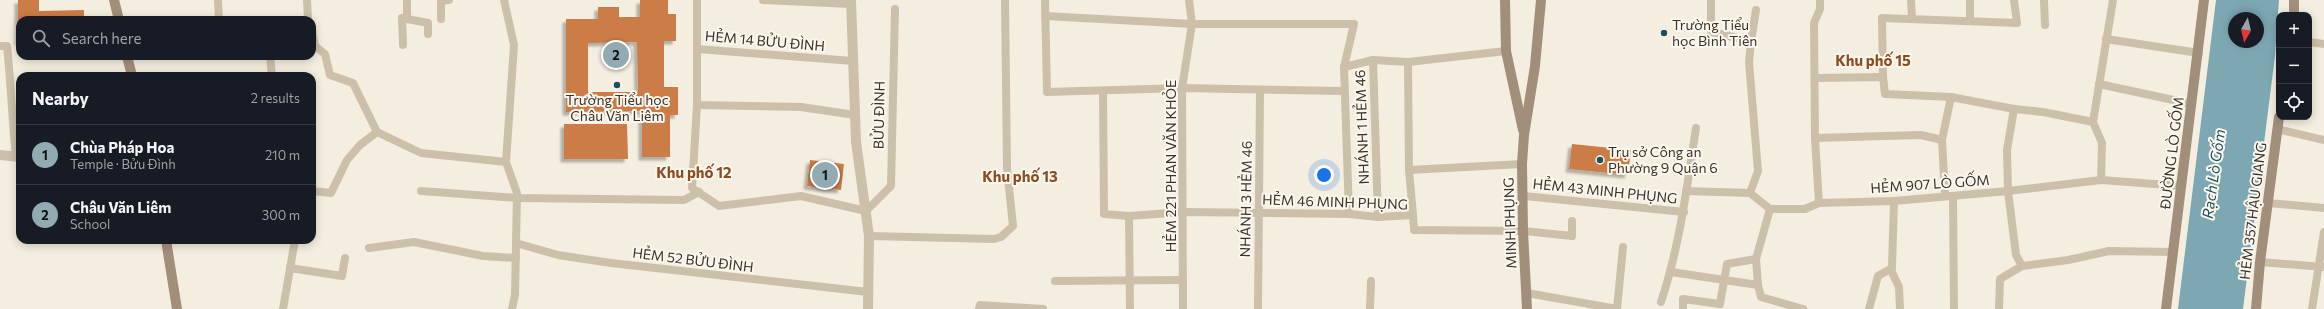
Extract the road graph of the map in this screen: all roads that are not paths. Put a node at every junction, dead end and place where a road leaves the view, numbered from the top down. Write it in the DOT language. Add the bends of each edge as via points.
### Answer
graph roads {
  1 [pos="114,0"];
  2 [pos="218,0"];
  3 [pos="307,0"];
  4 [pos="407,0"];
  5 [pos="449,0"];
  6 [pos="504,0"];
  7 [pos="697,0"];
  8 [pos="763,0"];
  9 [pos="1005,0"];
  10 [pos="1045,0"];
  11 [pos="1189,0"];
  12 [pos="1505,0"];
  13 [pos="1541,0"];
  14 [pos="1711,0"];
  15 [pos="1820,0"];
  16 [pos="1911,0"];
  17 [pos="1970,0"];
  18 [pos="2014,0"];
  19 [pos="2044,0"];
  20 [pos="2112,0"];
  21 [pos="2204,0"];
  22 [pos="2294,0"];
  23 [pos="851,2"];
  24 [pos="895,9"];
  25 [pos="1756,10"];
  26 [pos="2294,12"];
  27 [pos="118,16"];
  28 [pos="220,16"];
  29 [pos="308,16"];
  30 [pos="1045,16"];
  31 [pos="407,18"];
  32 [pos="1912,18"];
  33 [pos="441,19"];
  34 [pos="1970,20"];
  35 [pos="1192,24"];
  36 [pos="2045,25"];
  37 [pos="428,34"];
  38 [pos="2106,39"];
  39 [pos="1751,41"];
  40 [pos="2312,42"];
  41 [pos="2324,44"];
  42 [pos="403,45"];
  43 [pos="0,46"];
  44 [pos="316,47"];
  45 [pos="697,49"];
  46 [pos="1506,51"];
  47 [pos="2198,53"];
  48 [pos="128,60"];
  49 [pos="270,60"];
  50 [pos="1373,60"];
  51 [pos="853,61"];
  52 [pos="1408,62"];
  53 [pos="1344,67"];
  54 [pos="131,72"];
  55 [pos="272,72"];
  56 [pos="1883,76"];
  57 [pos="1816,78"];
  58 [pos="2099,84"];
  59 [pos="1182,88"];
  60 [pos="1103,90"];
  61 [pos="1260,90"];
  62 [pos="1343,91"];
  63 [pos="1950,97"];
  64 [pos="2192,104"];
  65 [pos="696,105"];
  66 [pos="2014,109"];
  67 [pos="855,115"];
  68 [pos="2279,120"];
  69 [pos="2093,122"];
  70 [pos="1696,128"];
  71 [pos="2277,130"];
  72 [pos="377,132"];
  73 [pos="1524,135"];
  74 [pos="1815,138"];
  75 [pos="1942,140"];
  76 [pos="2324,140"];
  77 [pos="16,143"];
  78 [pos="0,155"];
  79 [pos="16,156"];
  80 [pos="506,162"];
  81 [pos="1522,164"];
  82 [pos="1409,170"];
  83 [pos="2101,180"];
  84 [pos="2182,186"];
  85 [pos="316,191"];
  86 [pos="421,191"];
  87 [pos="1686,191"];
  88 [pos="2008,191"];
  89 [pos="698,192"];
  90 [pos="1750,193"];
  91 [pos="1524,196"];
  92 [pos="1949,196"];
  93 [pos="517,198"];
  94 [pos="1894,201"];
  95 [pos="1819,203"];
  96 [pos="2268,203"];
  97 [pos="2324,208"];
  98 [pos="1770,209"];
  99 [pos="866,211"];
  100 [pos="1184,212"];
  101 [pos="1684,212"];
  102 [pos="1259,213"];
  103 [pos="1349,214"];
  104 [pos="1413,215"];
  105 [pos="1129,216"];
  106 [pos="1378,217"];
  107 [pos="1572,221"];
  108 [pos="1523,231"];
  109 [pos="2324,232"];
  110 [pos="869,236"];
  111 [pos="516,243"];
  112 [pos="167,244"];
  113 [pos="294,244"];
  114 [pos="369,248"];
  115 [pos="1623,248"];
  116 [pos="2174,252"];
  117 [pos="345,258"];
  118 [pos="516,258"];
  119 [pos="1756,259"];
  120 [pos="2260,262"];
  121 [pos="2022,266"];
  122 [pos="2321,266"];
  123 [pos="290,268"];
  124 [pos="1891,270"];
  125 [pos="1671,272"];
  126 [pos="1130,280"];
  127 [pos="1183,280"];
  128 [pos="1723,280"];
  129 [pos="1055,281"];
  130 [pos="1371,281"];
  131 [pos="1758,285"];
  132 [pos="868,292"];
  133 [pos="1527,293"];
  134 [pos="1661,302"];
  135 [pos="979,307"];
  136 [pos="177,309"];
  137 [pos="283,309"];
  138 [pos="512,309"];
  139 [pos="868,309"];
  140 [pos="1042,309"];
  141 [pos="1130,309"];
  142 [pos="1183,309"];
  143 [pos="1258,309"];
  144 [pos="1370,309"];
  145 [pos="1527,309"];
  146 [pos="1617,309"];
  147 [pos="1682,309"];
  148 [pos="1803,309"];
  149 [pos="1869,309"];
  150 [pos="1900,309"];
  151 [pos="1954,309"];
  152 [pos="1999,309"];
  153 [pos="2166,309"];
  154 [pos="2256,309"];
  155 [pos="2312,309"];
  1 -- 27 [label="street"];
  2 -- 28 [label="lane"];
  3 -- 29 [label="lane"];
  4 -- 31 [label="lane"];
  5 -- 33 [label="lane" via="440,1"];
  6 -- 80 [label="lane" via="514,45"];
  7 -- 45 [label="lane, HẺM 14 BỬU ĐÌNH"];
  8 -- 23 [label="lane"];
  9 -- 110 [label="lane" via="1007,168 1013,226 1001,237 994,239"];
  10 -- 30 [label="lane"];
  11 -- 35 [label="lane, HẺM 221 PHAN VĂN KHỎE"];
  12 -- 46 [label="street, MINH PHỤNG"];
  13 -- 73 [label="street, MINH PHỤNG" via="1535,66"];
  14 -- 39 [label="lane" via="1711,32"];
  15 -- 57 [label="lane" via="1820,10 1814,22"];
  16 -- 32 [label="lane"];
  17 -- 34 [label="lane"];
  18 -- 34 [label="lane" via="2017,22"];
  19 -- 36 [label="lane"];
  20 -- 38 [label="lane"];
  21 -- 47 [label="street, ĐƯỜNG LÒ GỐM"];
  22 -- 26 [label="street"];
  23 -- 51 [label="street, BỬU ĐÌNH"];
  24 -- 99 [label="lane, BỬU ĐÌNH" via="891,186"];
  25 -- 39 [label="lane"];
  30 -- 35 [label="lane"];
  30 -- 60 [label="lane" via="1047,92"];
  31 -- 37 [label="lane" via="428,23"];
  31 -- 42 [label="lane" via="402,18"];
  32 -- 34 [label="lane"];
  32 -- 56 [label="lane" via="1882,18"];
  35 -- 53 [label="lane" via="1354,24"];
  35 -- 59 [label="lane, HẺM 221 PHAN VĂN KHỎE"];
  38 -- 47 [label="lane"];
  38 -- 58 [label="lane"];
  39 -- 90 [label="lane" via="1749,62 1758,171"];
  40 -- 41 [label="lane"];
  43 -- 77 [label="lane" via="7,46 11,70 10,103"];
  44 -- 72 [label="lane" via="325,54 330,75 353,83"];
  45 -- 51 [label="lane, HẺM 14 BỬU ĐÌNH"];
  45 -- 65 [label="lane"];
  46 -- 52 [label="lane"];
  46 -- 73 [label="street, MINH PHỤNG"];
  47 -- 64 [label="street, ĐƯỜNG LÒ GỐM"];
  48 -- 54 [label="street"];
  49 -- 55 [label="lane"];
  50 -- 52 [label="lane"];
  50 -- 53 [label="lane"];
  50 -- 106 [label="lane, NHÁNH 1 HẺM 46"];
  51 -- 67 [label="street, BỬU ĐÌNH"];
  52 -- 82 [label="lane"];
  53 -- 62 [label="lane"];
  56 -- 57 [label="lane"];
  56 -- 63 [label="lane" via="1885,94"];
  57 -- 74 [label="lane"];
  58 -- 64 [label="lane"];
  58 -- 69 [label="lane"];
  59 -- 60 [label="lane"];
  59 -- 61 [label="lane"];
  59 -- 100 [label="lane, HẺM 221 PHAN VĂN KHỎE"];
  60 -- 105 [label="lane, HẺM 46 MINH PHỤNG" via="1104,214"];
  61 -- 62 [label="lane"];
  61 -- 102 [label="lane, NHÁNH 3 HẺM 46"];
  62 -- 103 [label="lane"];
  63 -- 66 [label="lane"];
  63 -- 75 [label="lane"];
  64 -- 84 [label="street, ĐƯỜNG LÒ GỐM"];
  65 -- 67 [label="lane" via="801,107"];
  65 -- 89 [label="lane" via="692,188"];
  66 -- 69 [label="lane"];
  66 -- 88 [label="lane" via="2007,150"];
  67 -- 99 [label="street, BỬU ĐÌNH" via="856,142"];
  68 -- 71 [label="street, HẺM 357 HẬU GIANG"];
  69 -- 83 [label="lane" via="2102,143"];
  70 -- 87 [label="lane, HẺM 43 MINH PHỤNG"];
  71 -- 76 [label="lane"];
  71 -- 96 [label="street, HẺM 357 HẬU GIANG"];
  72 -- 80 [label="lane" via="421,153"];
  72 -- 85 [label="lane" via="360,145 347,160 331,193"];
  73 -- 81 [label="street, MINH PHỤNG"];
  74 -- 75 [label="lane" via="1921,135"];
  74 -- 95 [label="lane"];
  75 -- 92 [label="lane"];
  78 -- 79 [label="street"];
  80 -- 93 [label="lane"];
  81 -- 82 [label="lane"];
  81 -- 91 [label="street, MINH PHỤNG"];
  82 -- 104 [label="lane"];
  83 -- 84 [label="lane, HẺM 907 LÒ GỐM"];
  83 -- 88 [label="lane, HẺM 907 LÒ GỐM"];
  84 -- 116 [label="street, ĐƯỜNG LÒ GỐM"];
  86 -- 93 [label="lane"];
  87 -- 90 [label="lane"];
  87 -- 101 [label="lane, HẺM 43 MINH PHỤNG"];
  88 -- 92 [label="lane, HẺM 907 LÒ GỐM"];
  88 -- 121 [label="lane" via="2016,255"];
  89 -- 93 [label="lane" via="684,200"];
  89 -- 99 [label="lane" via="719,206 801,196"];
  90 -- 98 [label="lane"];
  91 -- 101 [label="lane, HẺM 43 MINH PHỤNG"];
  91 -- 108 [label="street, MINH PHỤNG"];
  92 -- 94 [label="lane, HẺM 907 LÒ GỐM"];
  92 -- 151 [label="lane"];
  93 -- 111 [label="lane"];
  94 -- 95 [label="lane, HẺM 907 LÒ GỐM"];
  94 -- 124 [label="lane"];
  95 -- 98 [label="lane, HẺM 907 LÒ GỐM" via="1805,209"];
  96 -- 97 [label="lane"];
  96 -- 120 [label="street, HẺM 357 HẬU GIANG"];
  98 -- 119 [label="lane"];
  99 -- 110 [label="street, BỬU ĐÌNH"];
  100 -- 102 [label="lane, HẺM 46 MINH PHỤNG"];
  100 -- 105 [label="lane, HẺM 46 MINH PHỤNG"];
  100 -- 127 [label="lane, HẺM 221 PHAN VĂN KHỎE"];
  101 -- 125 [label="lane, HẺM 43 MINH PHỤNG"];
  102 -- 103 [label="lane, HẺM 46 MINH PHỤNG"];
  102 -- 143 [label="lane, NHÁNH 3 HẺM 46"];
  103 -- 106 [label="lane, HẺM 46 MINH PHỤNG"];
  104 -- 106 [label="lane, HẺM 46 MINH PHỤNG"];
  104 -- 108 [label="lane, HẺM 46 MINH PHỤNG" via="1414,230"];
  105 -- 126 [label="lane"];
  107 -- 108 [label="lane" via="1572,236"];
  108 -- 133 [label="street, MINH PHỤNG"];
  109 -- 122 [label="lane"];
  110 -- 132 [label="street, BỬU ĐÌNH"];
  111 -- 118 [label="lane"];
  111 -- 132 [label="lane, HẺM 52 BỬU ĐÌNH" via="558,255 611,263"];
  112 -- 136 [label="street"];
  113 -- 123 [label="lane"];
  114 -- 118 [label="lane" via="414,242 483,256"];
  115 -- 146 [label="lane"];
  116 -- 121 [label="lane" via="2110,251"];
  116 -- 153 [label="street, ĐƯỜNG LÒ GỐM"];
  117 -- 123 [label="lane" via="342,276"];
  118 -- 138 [label="lane"];
  119 -- 128 [label="lane" via="1727,264"];
  119 -- 131 [label="lane"];
  120 -- 122 [label="lane"];
  120 -- 154 [label="street, HẺM 357 HẬU GIANG"];
  121 -- 152 [label="lane" via="2000,279"];
  122 -- 155 [label="lane"];
  123 -- 137 [label="lane"];
  124 -- 149 [label="lane" via="1878,276"];
  124 -- 150 [label="lane" via="1900,287"];
  125 -- 128 [label="lane"];
  125 -- 134 [label="lane, HẺM 43 MINH PHỤNG"];
  126 -- 127 [label="lane"];
  126 -- 129 [label="lane"];
  126 -- 141 [label="lane"];
  127 -- 142 [label="lane, HẺM 221 PHAN VĂN KHỎE"];
  128 -- 131 [label="lane"];
  128 -- 147 [label="lane" via="1720,304 1684,299"];
  130 -- 144 [label="lane"];
  131 -- 148 [label="lane" via="1761,297"];
  132 -- 139 [label="street, BỬU ĐÌNH"];
  133 -- 145 [label="street, MINH PHỤNG"];
  133 -- 146 [label="lane"];
  135 -- 140 [label="lane"];
}
